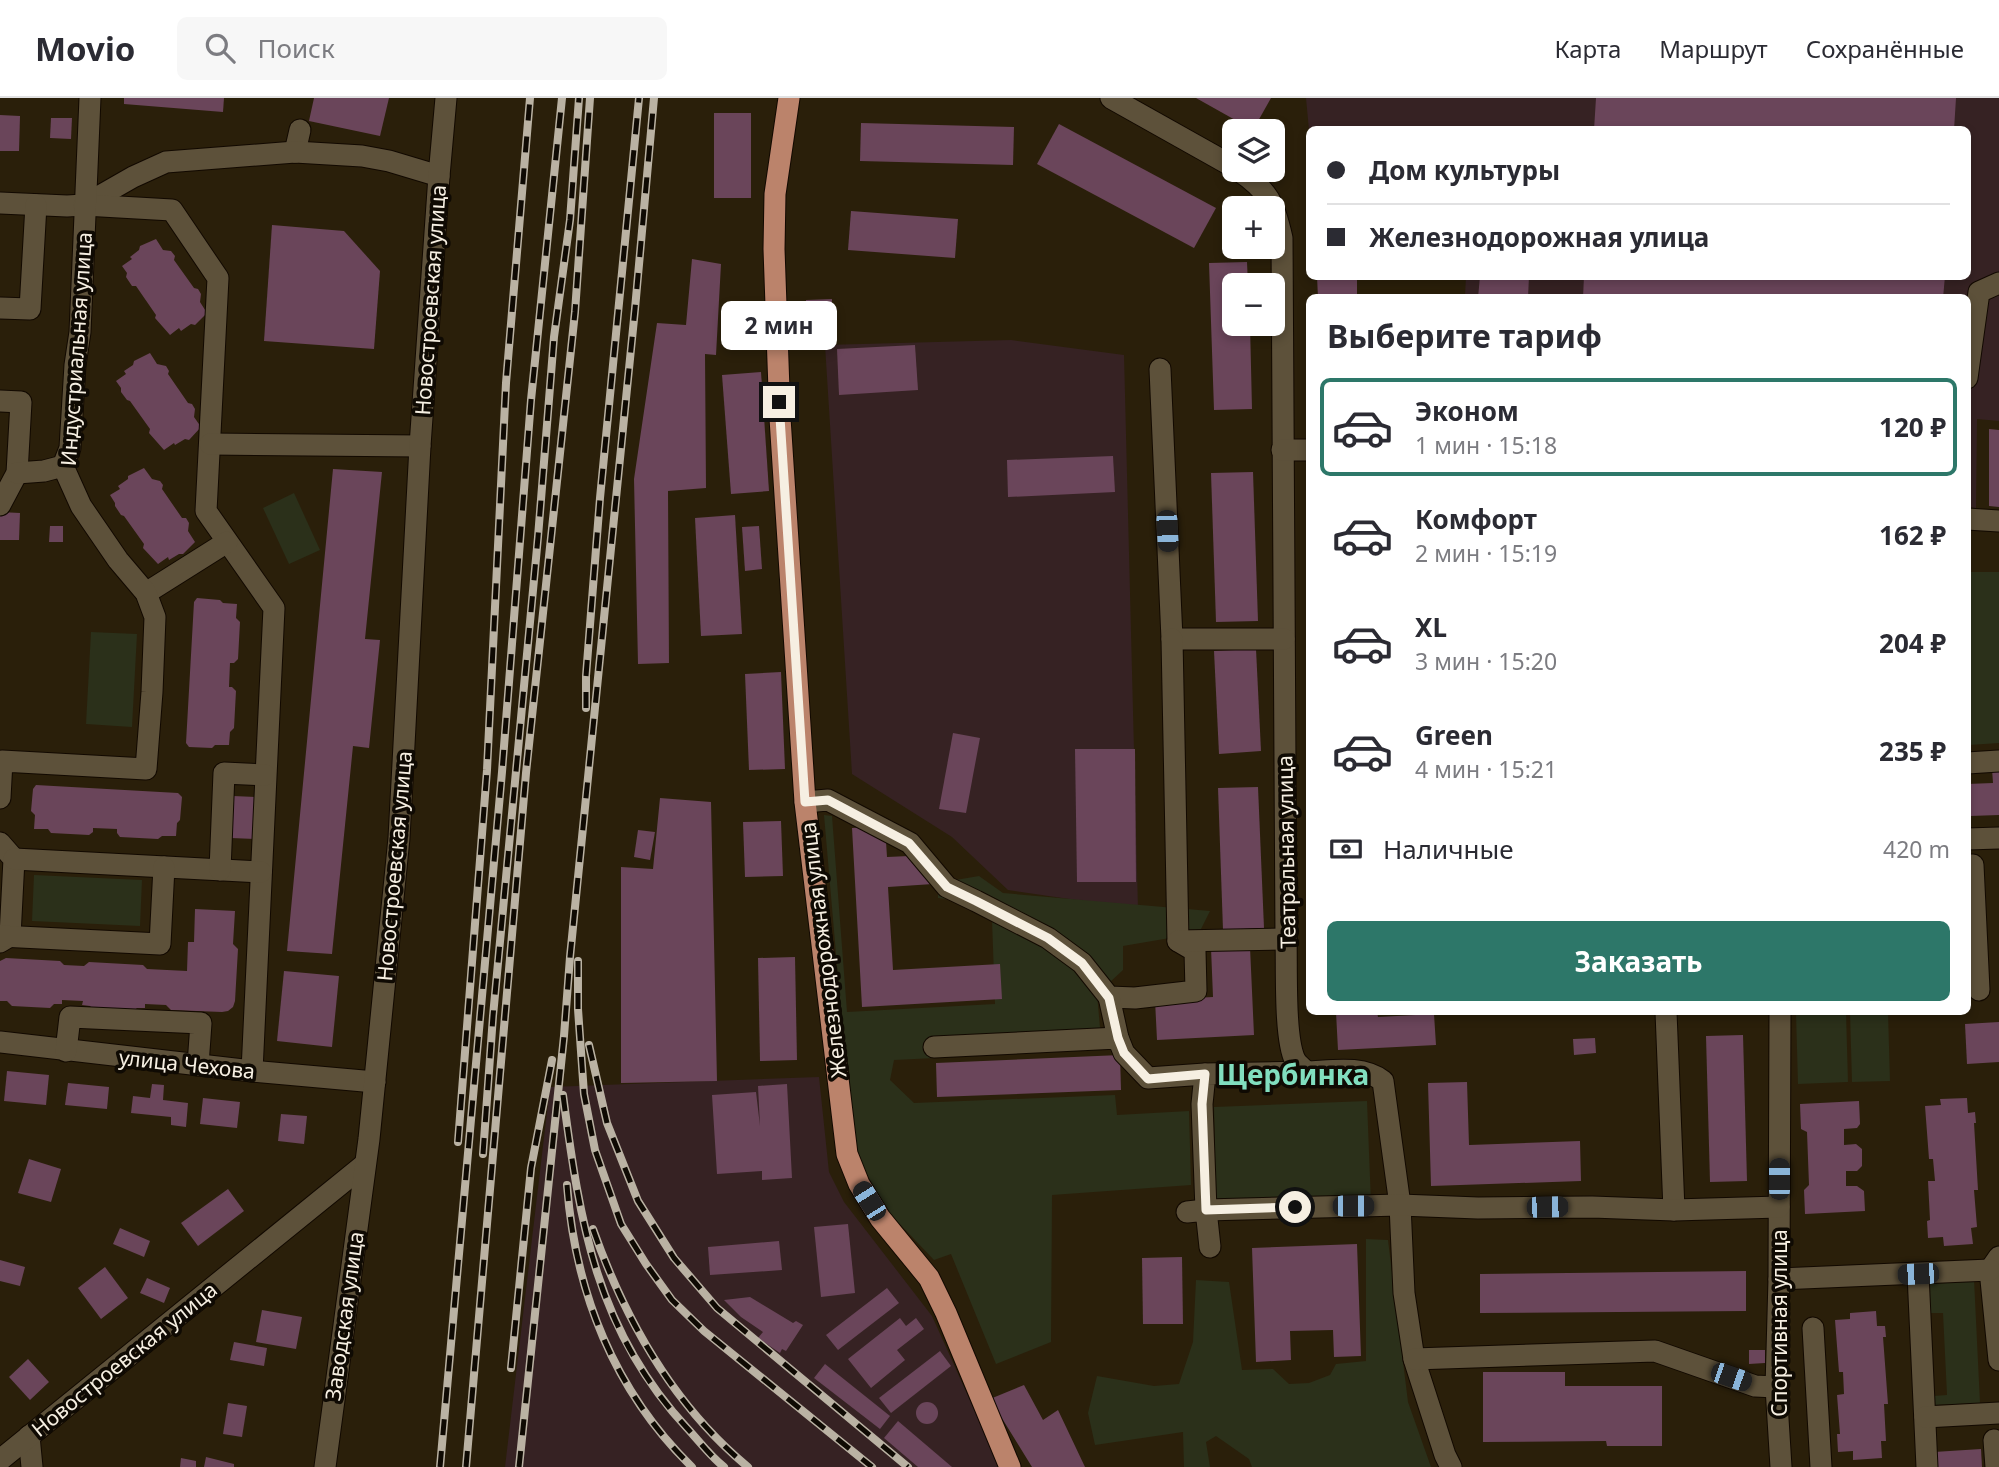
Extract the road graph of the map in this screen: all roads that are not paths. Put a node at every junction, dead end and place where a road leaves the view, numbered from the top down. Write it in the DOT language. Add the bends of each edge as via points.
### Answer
graph roads {
  1 [pos="90,98"];
  2 [pos="446,98"];
  3 [pos="789,98"];
  4 [pos="1111,98"];
  5 [pos="300,130"];
  6 [pos="295,152"];
  7 [pos="1222,161"];
  8 [pos="439,176"];
  9 [pos="1253,182"];
  10 [pos="0,203"];
  11 [pos="36,205"];
  12 [pos="84,205"];
  13 [pos="1999,283"];
  14 [pos="0,308"];
  15 [pos="1971,349"];
  16 [pos="1160,369"];
  17 [pos="0,401"];
  18 [pos="210,443"];
  19 [pos="420,446"];
  20 [pos="1282,450"];
  21 [pos="1306,450"];
  22 [pos="63,466"];
  23 [pos="17,473"];
  24 [pos="0,505"];
  25 [pos="1971,519"];
  26 [pos="1999,521"];
  27 [pos="227,542"];
  28 [pos="146,593"];
  29 [pos="1172,639"];
  30 [pos="1284,639"];
  31 [pos="1999,761"];
  32 [pos="1971,763"];
  33 [pos="265,775"];
  34 [pos="0,798"];
  35 [pos="805,802"];
  36 [pos="1999,838"];
  37 [pos="1971,839"];
  38 [pos="7,851"];
  39 [pos="1971,865"];
  40 [pos="164,867"];
  41 [pos="220,870"];
  42 [pos="261,872"];
  43 [pos="3,938"];
  44 [pos="1286,939"];
  45 [pos="1178,942"];
  46 [pos="1982,990"];
  47 [pos="1109,998"];
  48 [pos="1666,1015"];
  49 [pos="1780,1015"];
  50 [pos="1118,1038"];
  51 [pos="0,1042"];
  52 [pos="934,1047"];
  53 [pos="66,1051"];
  54 [pos="198,1065"];
  55 [pos="252,1072"];
  56 [pos="1307,1072"];
  57 [pos="1205,1074"];
  58 [pos="375,1082"];
  59 [pos="364,1165"];
  60 [pos="1400,1205"];
  61 [pos="1779,1207"];
  62 [pos="1674,1210"];
  63 [pos="1196,1211"];
  64 [pos="1210,1247"];
  65 [pos="1994,1263"];
  66 [pos="1918,1274"];
  67 [pos="1779,1279"];
  68 [pos="1812,1328"];
  69 [pos="1414,1359"];
  70 [pos="1999,1360"];
  71 [pos="1776,1387"];
  72 [pos="1999,1413"];
  73 [pos="1925,1417"];
  74 [pos="29,1436"];
  75 [pos="1994,1440"];
  76 [pos="0,1460"];
  77 [pos="32,1467"];
  78 [pos="325,1467"];
  79 [pos="1010,1467"];
  80 [pos="1451,1467"];
  81 [pos="1780,1467"];
  82 [pos="1821,1467"];
  83 [pos="1927,1467"];
  84 [pos="1996,1467"];
  1 -- 12 [label="street, Индустриальная улица"];
  2 -- 8 [label="street, Новостроевская улица"];
  3 -- 35 [label="main road, Железнодорожная улица" via="775,194 774,249"];
  4 -- 7 [label="street, Театральная улица"];
  5 -- 6 [label="street"];
  6 -- 8 [label="street" via="362,156"];
  6 -- 12 [label="street" via="166,162"];
  8 -- 19 [label="street, Новостроевская улица"];
  9 -- 20 [label="street, Театральная улица" via="1275,209 1282,238"];
  10 -- 11 [label="street"];
  11 -- 12 [label="street"];
  11 -- 14 [label="street" via="30,309"];
  12 -- 18 [label="street" via="172,211 218,278"];
  12 -- 22 [label="street, Индустриальная улица" via="80,332 70,448"];
  13 -- 15 [label="street" via="1979,292"];
  16 -- 29 [label="street"];
  17 -- 23 [label="street" via="21,402"];
  18 -- 19 [label="street"];
  18 -- 27 [label="street" via="206,511"];
  19 -- 58 [label="street, Новостроевская улица" via="399,838"];
  20 -- 21 [label="street"];
  20 -- 30 [label="street, Театральная улица"];
  22 -- 23 [label="street"];
  22 -- 28 [label="street, Индустриальная улица" via="81,506"];
  23 -- 24 [label="street"];
  25 -- 26 [label="street"];
  27 -- 28 [label="street"];
  27 -- 33 [label="street" via="274,608"];
  28 -- 34 [label="street, Индустриальная улица" via="155,617 146,769 2,761"];
  29 -- 30 [label="street"];
  29 -- 45 [label="street"];
  30 -- 44 [label="street, Театральная улица"];
  31 -- 32 [label="street"];
  33 -- 41 [label="street" via="224,773"];
  33 -- 42 [label="street"];
  35 -- 47 [label="street" via="828,800 909,843 947,887 1048,938 1082,963"];
  35 -- 79 [label="main road, Железнодорожная улица" via="847,1154 880,1218 929,1278"];
  36 -- 37 [label="street"];
  38 -- 40 [label="street"];
  38 -- 43 [label="street"];
  39 -- 46 [label="street"];
  40 -- 41 [label="street"];
  40 -- 43 [label="street" via="160,944"];
  41 -- 42 [label="street"];
  42 -- 55 [label="street"];
  44 -- 45 [label="street"];
  44 -- 56 [label="street, Театральная улица" via="1292,1051 1296,1063"];
  45 -- 47 [label="street" via="1195,951 1196,991"];
  47 -- 50 [label="street"];
  48 -- 62 [label="street"];
  49 -- 61 [label="street, Спортивная улица"];
  50 -- 52 [label="street"];
  50 -- 57 [label="street" via="1124,1053 1148,1079"];
  51 -- 53 [label="street, улица Чехова"];
  53 -- 54 [label="street, улица Чехова"];
  53 -- 54 [label="street" via="70,1017 201,1023"];
  54 -- 55 [label="street, улица Чехова"];
  55 -- 58 [label="street, улица Чехова"];
  56 -- 57 [label="street"];
  56 -- 60 [label="street" via="1356,1070 1383,1081"];
  57 -- 63 [label="street"];
  58 -- 59 [label="street, Новостроевская улица"];
  59 -- 74 [label="street, Новостроевская улица"];
  59 -- 78 [label="street, Заводская улица"];
  60 -- 62 [label="street"];
  60 -- 63 [label="street"];
  60 -- 69 [label="street" via="1404,1293"];
  61 -- 62 [label="street"];
  61 -- 67 [label="street, Спортивная улица"];
  63 -- 64 [label="street"];
  65 -- 66 [label="street"];
  65 -- 70 [label="street"];
  66 -- 67 [label="street"];
  66 -- 73 [label="street"];
  67 -- 71 [label="street, Спортивная улица"];
  68 -- 82 [label="street"];
  69 -- 71 [label="street" via="1655,1351 1755,1386"];
  69 -- 80 [label="street"];
  71 -- 81 [label="street, Спортивная улица"];
  72 -- 73 [label="street"];
  73 -- 83 [label="street"];
  74 -- 76 [label="street, Новостроевская улица"];
  74 -- 77 [label="street"];
  75 -- 84 [label="street"];
}
